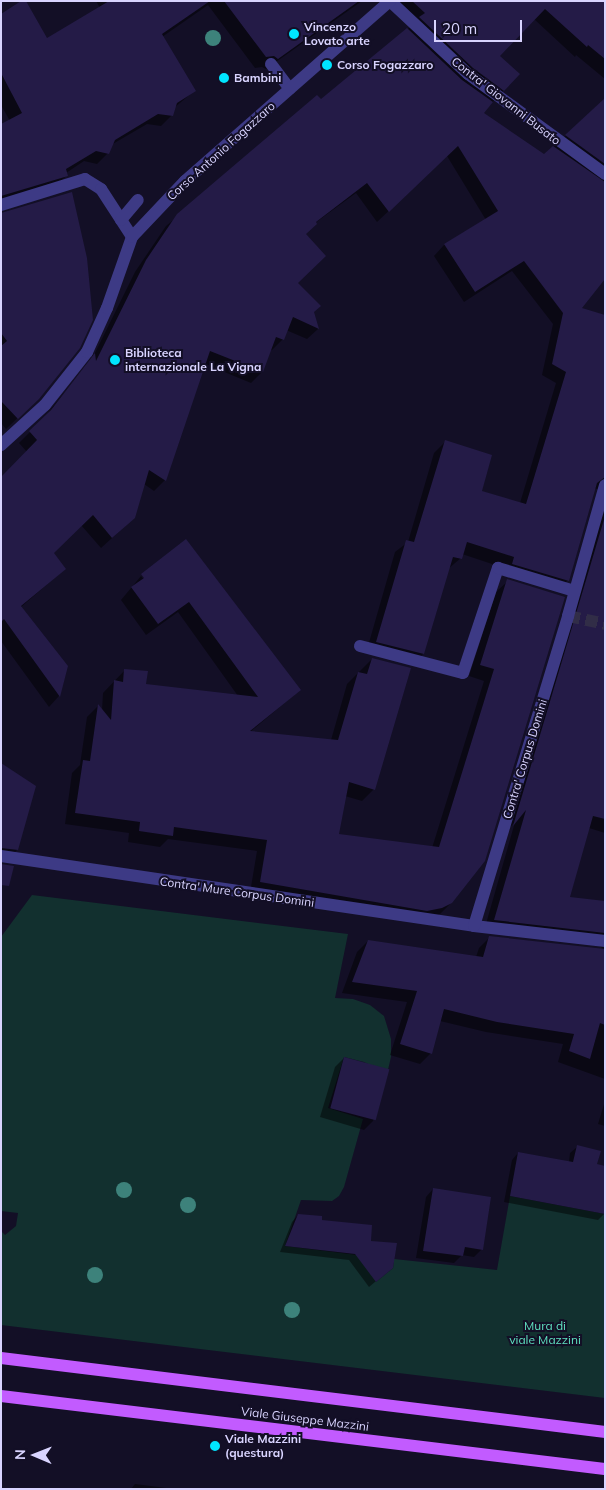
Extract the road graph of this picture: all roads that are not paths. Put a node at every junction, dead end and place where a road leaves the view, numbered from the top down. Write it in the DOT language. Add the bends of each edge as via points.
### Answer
graph roads {
  1 [pos="390,1"];
  2 [pos="271,64"];
  3 [pos="290,88"];
  4 [pos="605,174"];
  5 [pos="138,200"];
  6 [pos="1,205"];
  7 [pos="121,220"];
  8 [pos="132,237"];
  9 [pos="1,445"];
  10 [pos="605,485"];
  11 [pos="574,591"];
  12 [pos="360,646"];
  13 [pos="1,856"];
  14 [pos="474,926"];
  15 [pos="605,941"];
  16 [pos="1,1358"];
  17 [pos="1,1396"];
  18 [pos="605,1432"];
  19 [pos="605,1469"];
  1 -- 3 [label="street, Corso Antonio Fogazzaro"];
  1 -- 4 [label="street, Contra' Giovanni Busato" via="468,74"];
  2 -- 3 [label="street"];
  3 -- 8 [label="street, Corso Antonio Fogazzaro" via="185,181"];
  5 -- 7 [label="street"];
  6 -- 7 [label="street" via="85,179 101,189"];
  7 -- 8 [label="street"];
  8 -- 9 [label="street" via="107,308 87,352 45,405"];
  10 -- 11 [label="street, Contra' Corpus Domini"];
  11 -- 12 [label="street" via="498,568 463,672"];
  11 -- 14 [label="street, Contra' Corpus Domini"];
  13 -- 14 [label="street, Contra' Mure Corpus Domini"];
  14 -- 15 [label="street, Contra' Mure Corpus Domini"];
  16 -- 18 [label="main road, Viale Giuseppe Mazzini"];
  17 -- 19 [label="main road, Viale Giuseppe Mazzini"];
}
